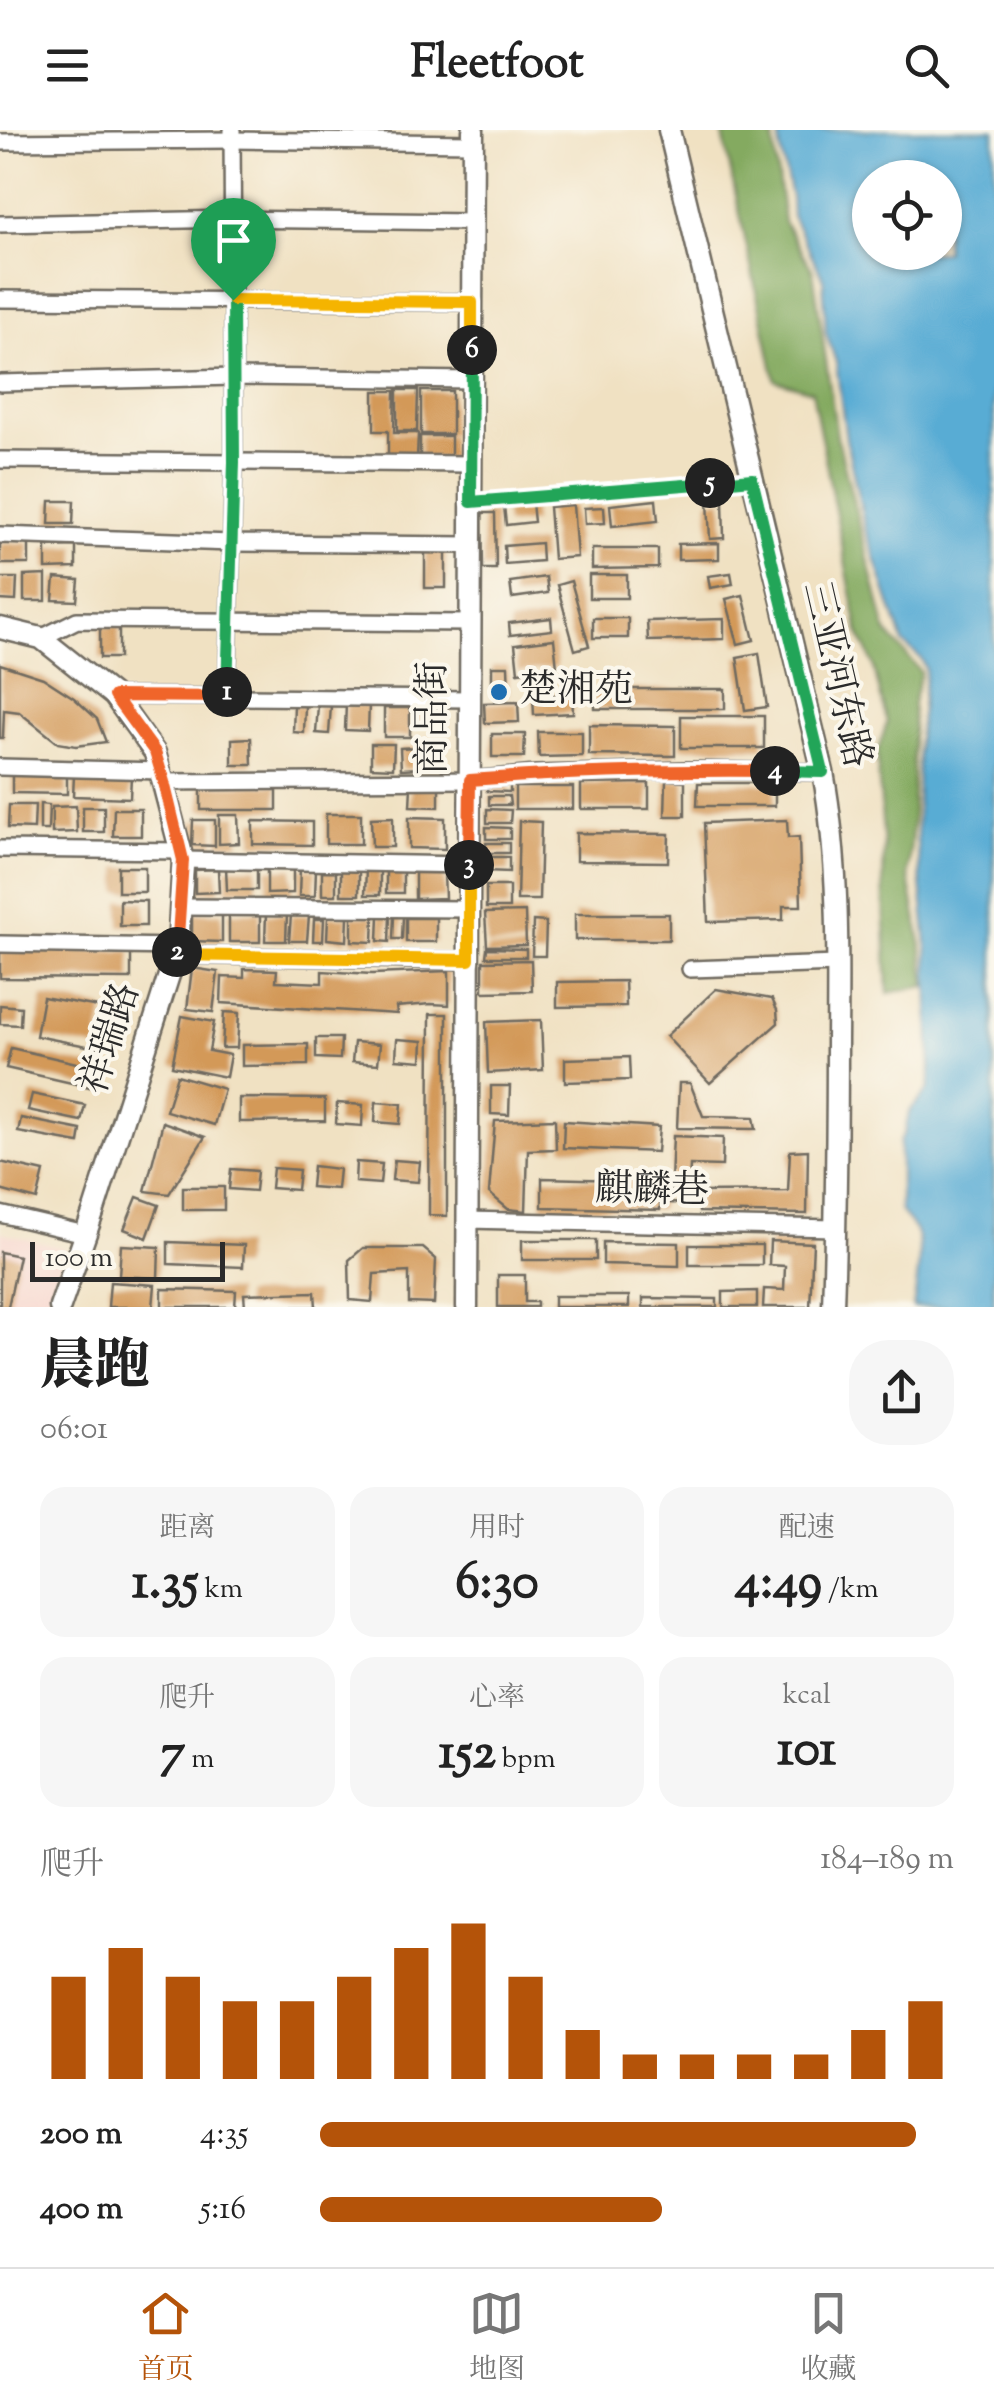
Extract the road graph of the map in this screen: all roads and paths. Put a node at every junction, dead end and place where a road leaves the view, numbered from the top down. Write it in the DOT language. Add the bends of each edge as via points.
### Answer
graph roads {
  1 [pos="668,130"];
  2 [pos="232,135"];
  3 [pos="473,137"];
  4 [pos="0,142"];
  5 [pos="232,219"];
  6 [pos="472,222"];
  7 [pos="0,224"];
  8 [pos="0,298"];
  9 [pos="233,300"];
  10 [pos="472,302"];
  11 [pos="234,377"];
  12 [pos="472,380"];
  13 [pos="0,382"];
  14 [pos="0,460"];
  15 [pos="234,462"];
  16 [pos="471,464"];
  17 [pos="752,479"];
  18 [pos="471,502"];
  19 [pos="0,536"];
  20 [pos="232,542"];
  21 [pos="471,545"];
  22 [pos="229,621"];
  23 [pos="470,623"];
  24 [pos="0,628"];
  25 [pos="41,638"];
  26 [pos="114,696"];
  27 [pos="227,697"];
  28 [pos="470,699"];
  29 [pos="0,767"];
  30 [pos="823,772"];
  31 [pos="162,776"];
  32 [pos="470,780"];
  33 [pos="0,848"];
  34 [pos="182,855"];
  35 [pos="469,865"];
  36 [pos="181,908"];
  37 [pos="469,909"];
  38 [pos="0,944"];
  39 [pos="177,951"];
  40 [pos="469,960"];
  41 [pos="838,964"];
  42 [pos="690,969"];
  43 [pos="0,1214"];
  44 [pos="468,1220"];
  45 [pos="836,1228"];
  46 [pos="85,1234"];
  47 [pos="60,1307"];
  48 [pos="467,1307"];
  49 [pos="833,1307"];
  1 -- 17 [label="street, 三亚河东路"];
  2 -- 3 [label="street"];
  2 -- 4 [label="street"];
  2 -- 5 [label="street"];
  3 -- 6 [label="street, 商品街"];
  5 -- 6 [label="street"];
  5 -- 7 [label="street"];
  5 -- 9 [label="street"];
  6 -- 10 [label="street, 商品街"];
  8 -- 9 [label="street"];
  9 -- 10 [label="street"];
  9 -- 11 [label="street"];
  10 -- 12 [label="street, 商品街"];
  11 -- 12 [label="street"];
  11 -- 13 [label="street"];
  11 -- 15 [label="street"];
  12 -- 16 [label="street, 商品街"];
  14 -- 15 [label="street"];
  15 -- 16 [label="street"];
  15 -- 20 [label="street"];
  16 -- 18 [label="street, 商品街"];
  17 -- 18 [label="path"];
  17 -- 30 [label="street, 三亚河东路"];
  18 -- 21 [label="street, 商品街"];
  19 -- 20 [label="street"];
  20 -- 21 [label="street"];
  20 -- 22 [label="street"];
  21 -- 23 [label="street, 商品街"];
  22 -- 23 [label="street"];
  22 -- 25 [label="street" via="77,620"];
  22 -- 27 [label="street"];
  23 -- 28 [label="street, 商品街"];
  24 -- 25 [label="street, 祥瑞路"];
  25 -- 26 [label="street, 祥瑞路"];
  26 -- 27 [label="street"];
  26 -- 31 [label="street, 祥瑞路" via="155,752"];
  27 -- 28 [label="street"];
  28 -- 32 [label="street, 商品街"];
  29 -- 31 [label="street"];
  30 -- 32 [label="street" via="685,770"];
  30 -- 41 [label="street, 三亚河东路"];
  31 -- 32 [label="street"];
  31 -- 34 [label="street, 祥瑞路"];
  32 -- 35 [label="street, 商品街"];
  33 -- 34 [label="street"];
  34 -- 35 [label="street"];
  34 -- 36 [label="street, 祥瑞路"];
  35 -- 37 [label="street, 商品街"];
  36 -- 37 [label="street"];
  36 -- 39 [label="street, 祥瑞路"];
  37 -- 40 [label="street, 商品街"];
  38 -- 39 [label="street"];
  39 -- 40 [label="street"];
  39 -- 46 [label="street, 祥瑞路"];
  40 -- 44 [label="street, 商品街"];
  41 -- 42 [label="street"];
  41 -- 45 [label="street, 三亚河东路"];
  43 -- 46 [label="street"];
  44 -- 45 [label="street, 麒麟巷"];
  44 -- 48 [label="street, 商品街"];
  45 -- 49 [label="street, 三亚河东路"];
  46 -- 47 [label="street, 祥瑞路"];
}
